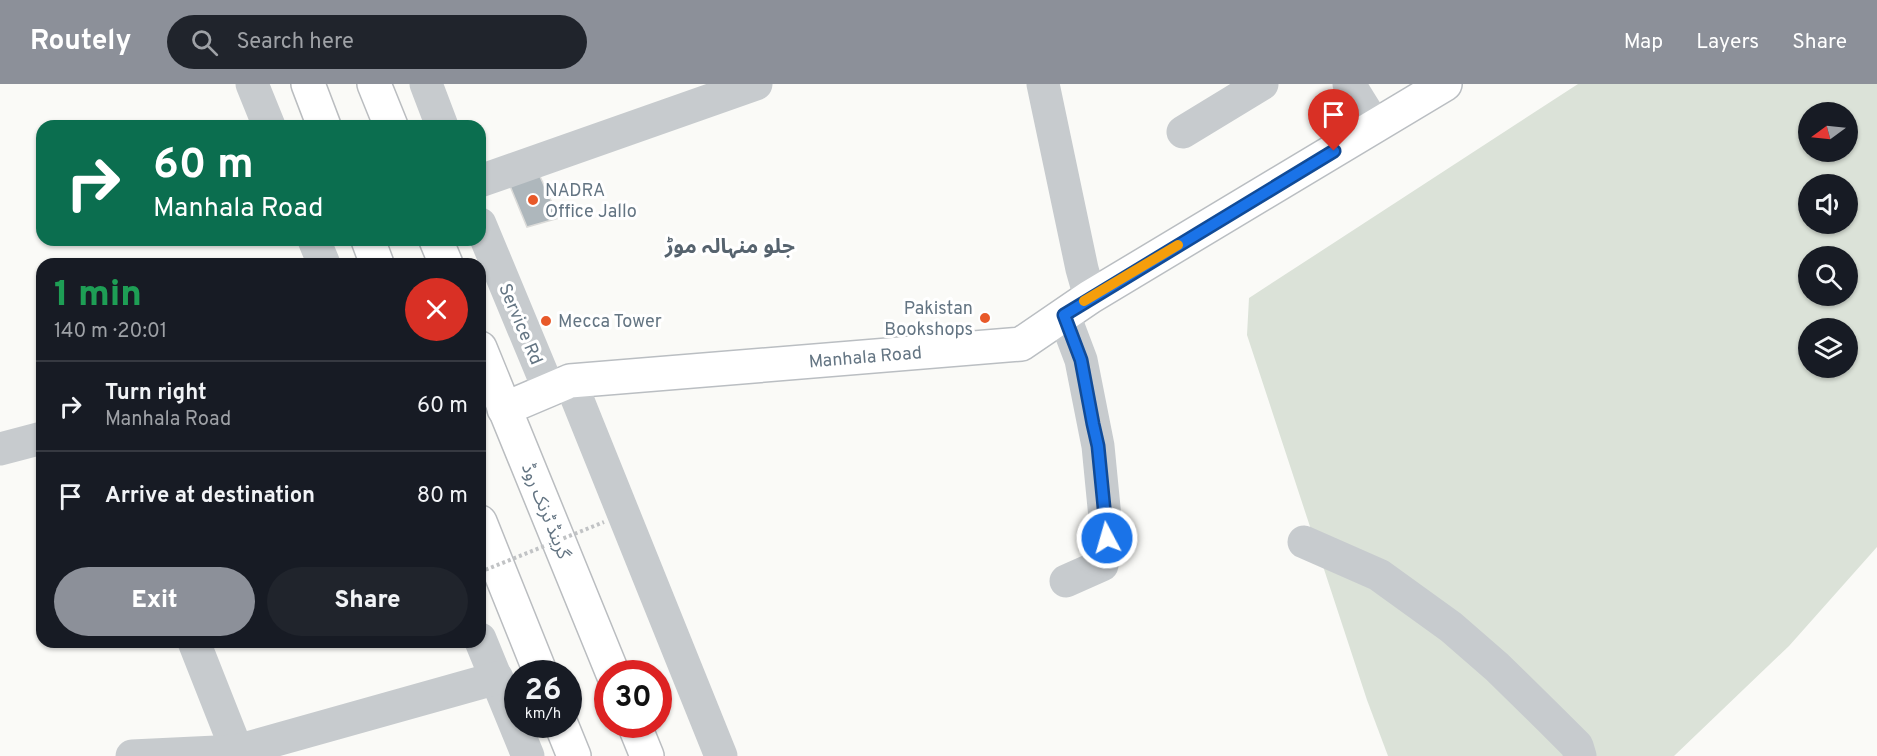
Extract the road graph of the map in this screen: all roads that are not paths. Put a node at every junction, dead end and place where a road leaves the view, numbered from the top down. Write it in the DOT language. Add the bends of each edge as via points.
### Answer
graph roads {
  1 [pos="252,84"];
  2 [pos="308,84"];
  3 [pos="374,84"];
  4 [pos="426,84"];
  5 [pos="756,84"];
  6 [pos="1043,84"];
  7 [pos="1262,84"];
  8 [pos="1349,84"];
  9 [pos="1445,84"];
  10 [pos="267,120"];
  11 [pos="322,120"];
  12 [pos="389,120"];
  13 [pos="440,120"];
  14 [pos="1375,126"];
  15 [pos="1183,132"];
  16 [pos="486,179"];
  17 [pos="486,236"];
  18 [pos="1090,297"];
  19 [pos="1064,315"];
  20 [pos="486,363"];
  21 [pos="560,386"];
  22 [pos="504,409"];
  23 [pos="36,440"];
  24 [pos="0,449"];
  25 [pos="486,537"];
  26 [pos="1305,542"];
  27 [pos="1066,581"];
  28 [pos="196,648"];
  29 [pos="484,648"];
  30 [pos="535,660"];
  31 [pos="607,660"];
  32 [pos="497,678"];
  33 [pos="567,738"];
  34 [pos="640,738"];
  35 [pos="238,754"];
  36 [pos="132,756"];
  37 [pos="528,756"];
  38 [pos="574,756"];
  39 [pos="647,756"];
  40 [pos="721,756"];
  41 [pos="1580,756"];
  1 -- 10 [label="street"];
  2 -- 11 [label="main road"];
  3 -- 12 [label="main road"];
  4 -- 13 [label="street"];
  5 -- 16 [label="street"];
  6 -- 18 [label="street"];
  7 -- 15 [label="street"];
  8 -- 14 [label="street"];
  9 -- 14 [label="main road, Manhala Road"];
  14 -- 18 [label="main road, Manhala Road"];
  17 -- 21 [label="street, Service Rd"];
  18 -- 19 [label="main road, Manhala Road"];
  19 -- 21 [label="main road, Manhala Road" via="1021,344"];
  19 -- 27 [label="street" via="1081,360 1098,446 1107,538 1102,565"];
  20 -- 22 [label="main road, گرینڈ ٹرنک روڈ"];
  21 -- 22 [label="main road, Manhala Road"];
  21 -- 40 [label="street, Service Rd"];
  22 -- 31 [label="main road, گرینڈ ٹرنک روڈ"];
  23 -- 24 [label="street"];
  25 -- 30 [label="main road"];
  26 -- 41 [label="street" via="1379,575 1451,627 1549,718 1577,747"];
  28 -- 35 [label="street"];
  29 -- 32 [label="street"];
  32 -- 35 [label="street"];
  32 -- 37 [label="street"];
  33 -- 38 [label="main road"];
  34 -- 39 [label="main road"];
  35 -- 36 [label="street"];
}
